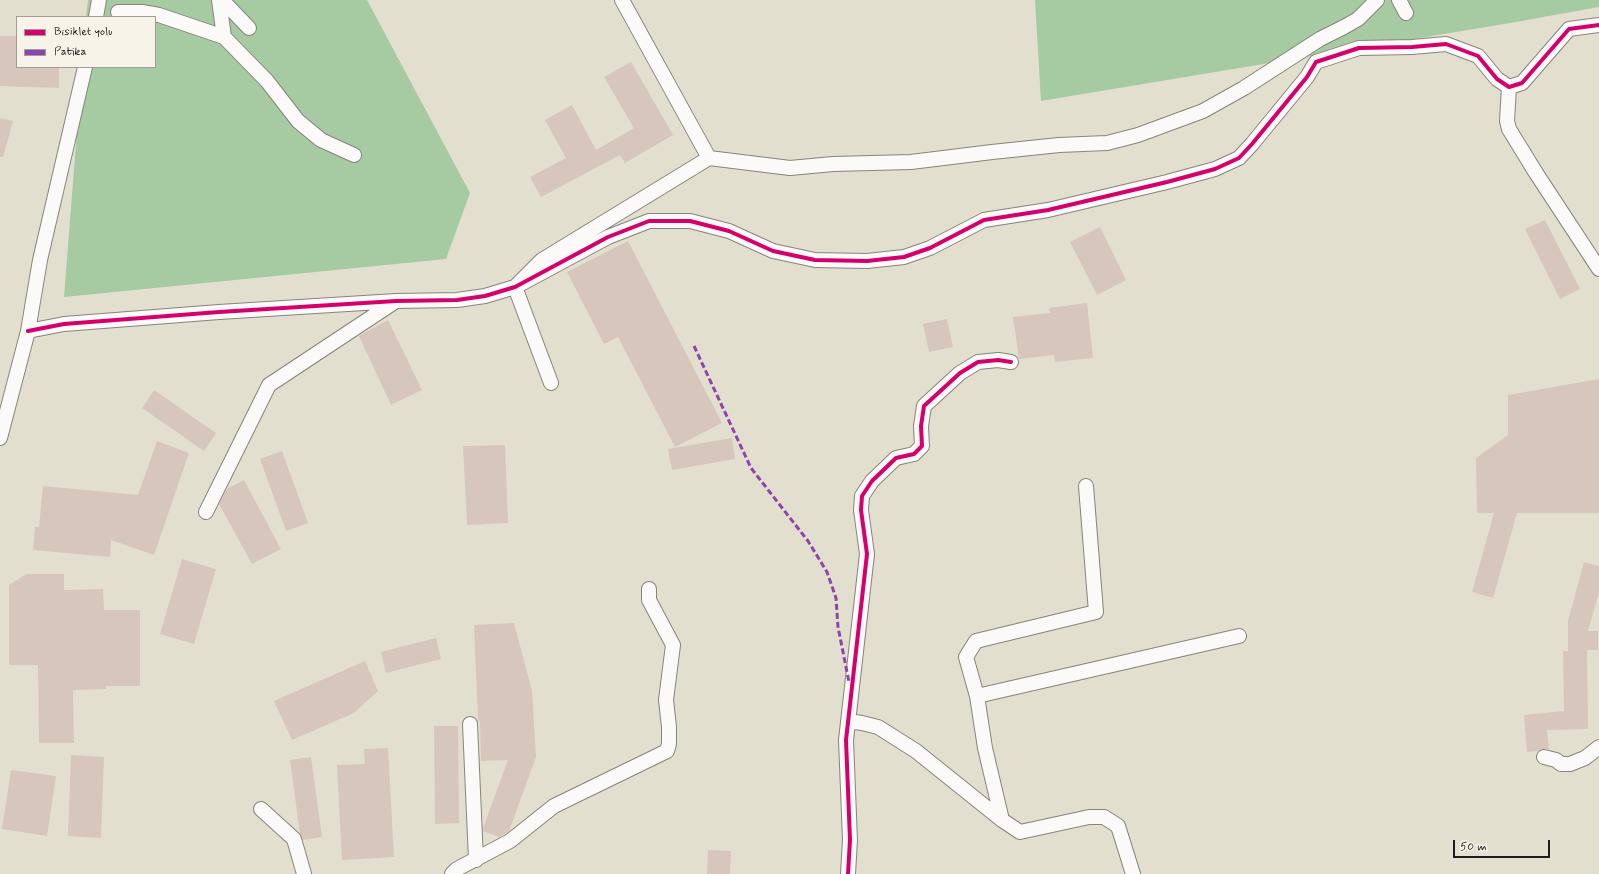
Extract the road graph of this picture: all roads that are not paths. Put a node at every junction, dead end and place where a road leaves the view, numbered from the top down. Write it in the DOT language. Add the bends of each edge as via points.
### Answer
graph roads {
  1 [pos="99,0"];
  2 [pos="219,0"];
  3 [pos="222,0"];
  4 [pos="622,0"];
  5 [pos="1377,0"];
  6 [pos="1399,0"];
  7 [pos="118,12"];
  8 [pos="1406,13"];
  9 [pos="96,16"];
  10 [pos="1599,25"];
  11 [pos="249,28"];
  12 [pos="224,36"];
  13 [pos="85,68"];
  14 [pos="1510,87"];
  15 [pos="354,155"];
  16 [pos="709,158"];
  17 [pos="1599,269"];
  18 [pos="515,287"];
  19 [pos="396,301"];
  20 [pos="28,331"];
  21 [pos="1011,362"];
  22 [pos="551,383"];
  23 [pos="0,438"];
  24 [pos="1086,486"];
  25 [pos="206,512"];
  26 [pos="649,589"];
  27 [pos="1239,636"];
  28 [pos="977,696"];
  29 [pos="848,722"];
  30 [pos="470,724"];
  31 [pos="1599,747"];
  32 [pos="1544,757"];
  33 [pos="261,809"];
  34 [pos="1002,820"];
  35 [pos="476,860"];
  36 [pos="304,874"];
  37 [pos="452,874"];
  38 [pos="848,874"];
  39 [pos="1132,874"];
  1 -- 9 [label="street"];
  2 -- 12 [label="street"];
  3 -- 11 [label="street"];
  4 -- 16 [label="street"];
  5 -- 16 [label="street" via="1344,27 1202,111 1164,126 1107,143 992,152 911,162 790,168"];
  6 -- 8 [label="street"];
  7 -- 12 [label="street" via="159,15"];
  10 -- 14 [label="street" via="1569,29 1522,84"];
  12 -- 15 [label="street" via="267,81 298,120 321,140"];
  13 -- 20 [label="street" via="40,260"];
  14 -- 17 [label="street" via="1507,121 1509,129"];
  14 -- 18 [label="street" via="1497,79 1478,56 1446,44 1359,48 1316,62 1295,93 1239,158 1167,182 1048,210 984,220 930,248 904,257 867,261 815,260 773,251 728,231 690,221 649,221 608,237"];
  16 -- 18 [label="street" via="542,260"];
  18 -- 19 [label="street" via="485,296 456,300"];
  18 -- 22 [label="street"];
  19 -- 20 [label="street" via="80,323"];
  19 -- 25 [label="street" via="269,385"];
  20 -- 23 [label="street"];
  21 -- 29 [label="street" via="978,362 960,373 924,406 922,446 914,454 896,458 872,481 862,496 861,510 867,554"];
  24 -- 28 [label="street" via="1096,612 976,641 966,657"];
  26 -- 35 [label="street" via="649,600 673,645 666,700 669,727 667,751 554,806 510,842"];
  27 -- 28 [label="street"];
  28 -- 34 [label="street" via="985,748"];
  29 -- 34 [label="street" via="878,727 916,752"];
  29 -- 38 [label="street"];
  30 -- 35 [label="street"];
  31 -- 32 [label="street" via="1585,758 1570,764 1561,764"];
  33 -- 36 [label="street" via="294,839"];
  34 -- 39 [label="street" via="1020,832 1104,817 1118,826"];
  35 -- 37 [label="street"];
}
